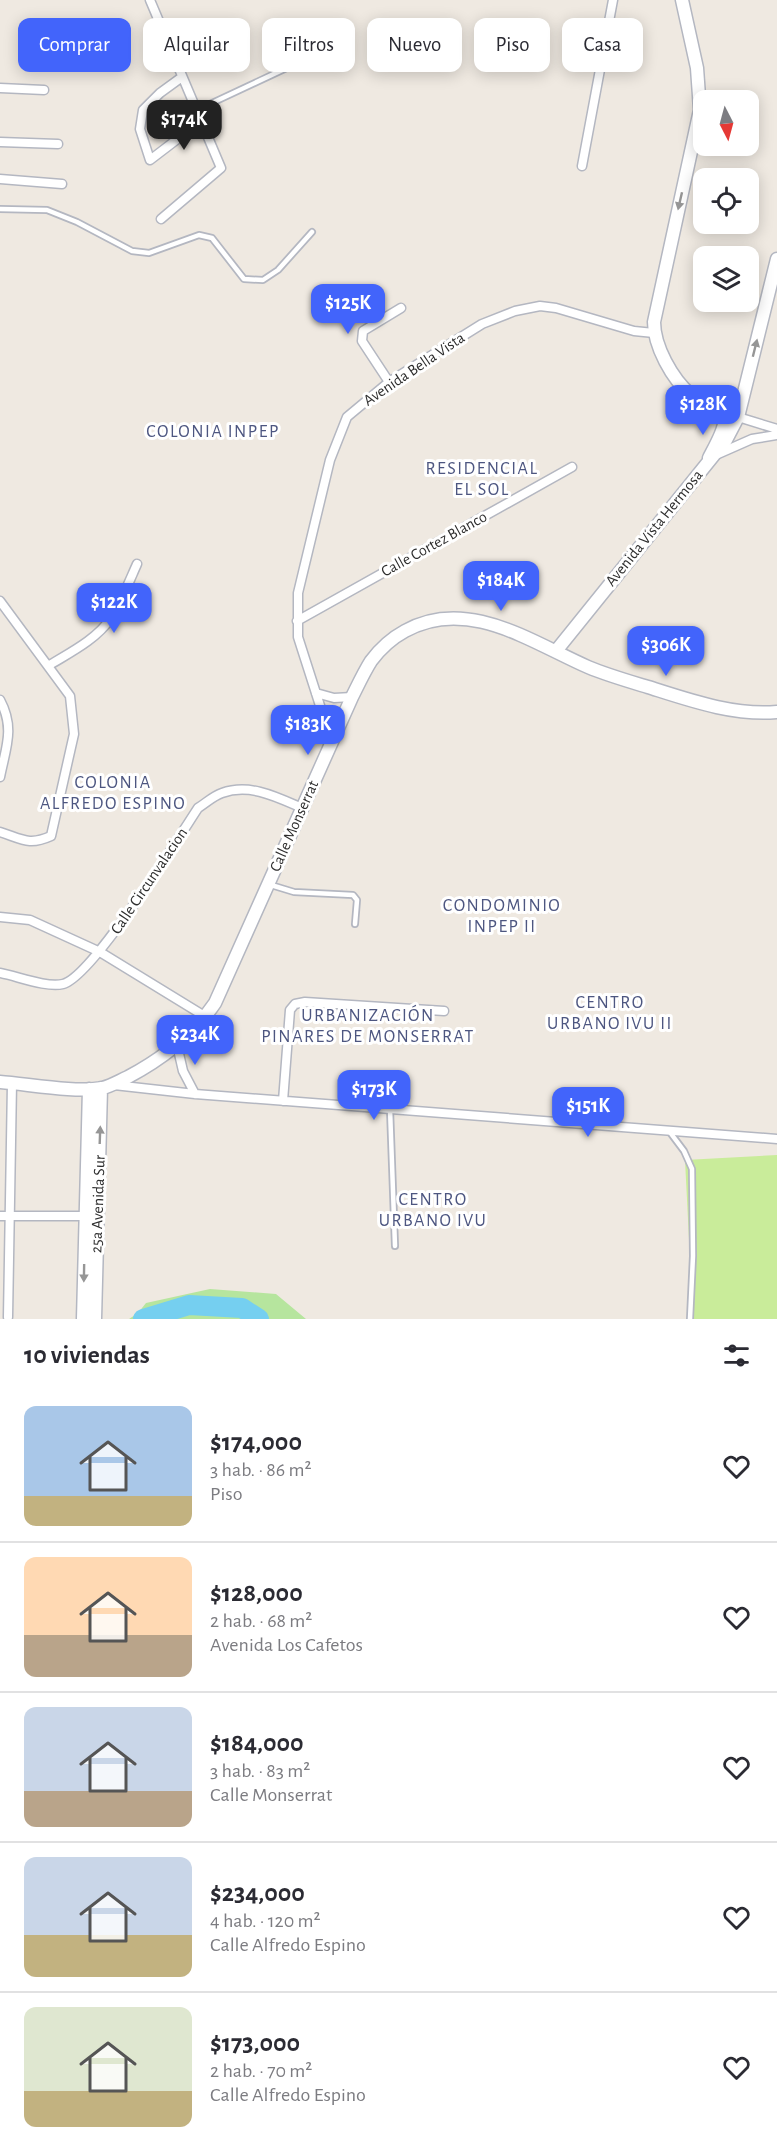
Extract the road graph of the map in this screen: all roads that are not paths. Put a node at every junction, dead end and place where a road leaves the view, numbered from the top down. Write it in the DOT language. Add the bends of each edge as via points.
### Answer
graph roads {
  1 [pos="150,0"];
  2 [pos="613,0"];
  3 [pos="682,0"];
  4 [pos="279,72"];
  5 [pos="182,77"];
  6 [pos="0,88"];
  7 [pos="44,90"];
  8 [pos="197,110"];
  9 [pos="201,122"];
  10 [pos="0,142"];
  11 [pos="58,144"];
  12 [pos="582,166"];
  13 [pos="0,179"];
  14 [pos="62,184"];
  15 [pos="0,209"];
  16 [pos="161,219"];
  17 [pos="312,232"];
  18 [pos="777,260"];
  19 [pos="401,308"];
  20 [pos="654,333"];
  21 [pos="748,376"];
  22 [pos="389,382"];
  23 [pos="719,411"];
  24 [pos="738,417"];
  25 [pos="777,429"];
  26 [pos="777,435"];
  27 [pos="709,458"];
  28 [pos="572,467"];
  29 [pos="137,564"];
  30 [pos="0,601"];
  31 [pos="3,612"];
  32 [pos="297,621"];
  33 [pos="556,651"];
  34 [pos="48,666"];
  35 [pos="316,693"];
  36 [pos="352,697"];
  37 [pos="0,700"];
  38 [pos="777,712"];
  39 [pos="331,740"];
  40 [pos="0,777"];
  41 [pos="302,808"];
  42 [pos="0,832"];
  43 [pos="268,884"];
  44 [pos="0,917"];
  45 [pos="355,924"];
  46 [pos="99,952"];
  47 [pos="0,973"];
  48 [pos="444,1011"];
  49 [pos="206,1017"];
  50 [pos="177,1046"];
  51 [pos="6,1082"];
  52 [pos="101,1087"];
  53 [pos="195,1094"];
  54 [pos="283,1101"];
  55 [pos="390,1109"];
  56 [pos="669,1131"];
  57 [pos="777,1139"];
  58 [pos="5,1216"];
  59 [pos="85,1216"];
  60 [pos="395,1246"];
  61 [pos="8,1317"];
  62 [pos="83,1319"];
  63 [pos="95,1319"];
  64 [pos="690,1319"];
  1 -- 5 [label="street"];
  2 -- 12 [label="street"];
  3 -- 20 [label="street, one-way" via="698,68 700,110"];
  4 -- 8 [label="lane"];
  5 -- 8 [label="street"];
  5 -- 9 [label="street" via="143,110 140,129 150,160"];
  6 -- 7 [label="street"];
  8 -- 9 [label="street"];
  9 -- 16 [label="street" via="221,168"];
  10 -- 11 [label="street"];
  13 -- 14 [label="street"];
  15 -- 17 [label="lane" via="47,210 132,251 149,253 199,235 212,238 244,279 263,280 278,270"];
  21 -- 18 [label="street, Avenida Vista Hermosa, one-way"];
  19 -- 22 [label="street" via="361,336"];
  20 -- 22 [label="street, Avenida Bella Vista" via="548,306 529,308 482,324"];
  20 -- 23 [label="street" via="680,383 690,394"];
  21 -- 23 [label="street" via="733,406"];
  21 -- 24 [label="street, Avenida Vista Hermosa"];
  22 -- 32 [label="street, Avenida Bella Vista" via="346,417 330,460 298,593"];
  23 -- 27 [label="street" via="724,424"];
  24 -- 25 [label="street"];
  24 -- 27 [label="street, Avenida Vista Hermosa" via="726,440"];
  26 -- 27 [label="street" via="752,439"];
  27 -- 33 [label="street, Avenida Vista Hermosa"];
  28 -- 32 [label="street, Calle Cortez Blanco"];
  29 -- 34 [label="street" via="100,631"];
  30 -- 31 [label="street"];
  31 -- 34 [label="street"];
  32 -- 35 [label="street, Avenida Bella Vista" via="298,637"];
  33 -- 36 [label="street, Calle Monserrat" via="487,622 438,618 417,624 389,642 372,660"];
  33 -- 38 [label="street, Calle Monserrat" via="589,668 706,705"];
  34 -- 42 [label="street" via="70,696 74,734 51,836 30,842"];
  35 -- 36 [label="street" via="333,698"];
  35 -- 39 [label="street, Avenida Bella Vista"];
  36 -- 39 [label="street, Calle Monserrat"];
  37 -- 40 [label="street" via="10,728"];
  39 -- 41 [label="street, Calle Monserrat"];
  41 -- 43 [label="street, Calle Monserrat"];
  41 -- 46 [label="street, Calle Circunvalacion" via="271,794 235,790 198,808"];
  43 -- 45 [label="lane" via="294,892 353,895 357,900"];
  43 -- 49 [label="street, Calle Monserrat"];
  44 -- 46 [label="street" via="30,920"];
  46 -- 47 [label="street, Calle Circunvalacion" via="72,981 60,985"];
  46 -- 49 [label="street"];
  48 -- 54 [label="street" via="295,1004 290,1010"];
  49 -- 50 [label="street, Calle Monserrat"];
  50 -- 52 [label="street, Calle Monserrat" via="144,1068"];
  50 -- 53 [label="street" via="183,1071"];
  51 -- 52 [label="street"];
  51 -- 58 [label="street"];
  52 -- 53 [label="street"];
  52 -- 59 [label="street, 25a Avenida Sur"];
  63 -- 52 [label="street, 25a Avenida Sur, one-way"];
  53 -- 54 [label="street"];
  54 -- 55 [label="street"];
  55 -- 56 [label="street"];
  55 -- 60 [label="lane"];
  56 -- 57 [label="street"];
  56 -- 64 [label="lane" via="692,1169"];
  58 -- 59 [label="street"];
  58 -- 61 [label="street"];
  59 -- 62 [label="street, 25a Avenida Sur, one-way"];
}
